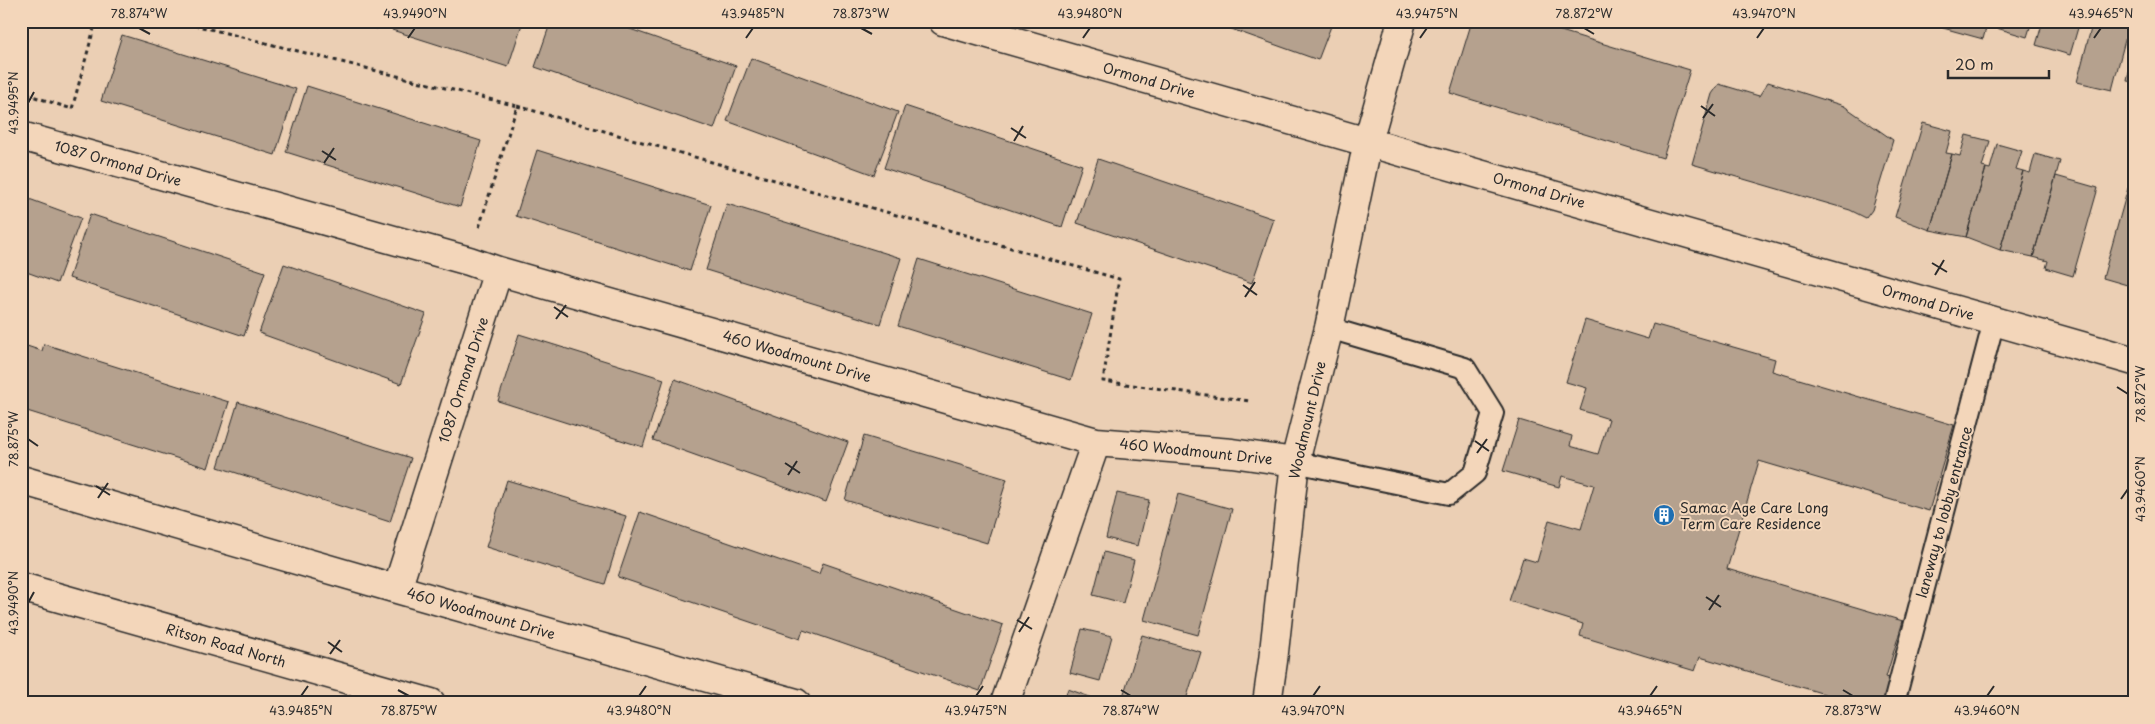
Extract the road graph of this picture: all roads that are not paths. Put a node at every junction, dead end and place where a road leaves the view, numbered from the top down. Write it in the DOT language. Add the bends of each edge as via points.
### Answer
graph roads {
  1 [pos="943,21"];
  2 [pos="1402,21"];
  3 [pos="23,125"];
  4 [pos="1368,141"];
  5 [pos="498,271"];
  6 [pos="1994,321"];
  7 [pos="1329,328"];
  8 [pos="2134,361"];
  9 [pos="1096,442"];
  10 [pos="1295,462"];
  11 [pos="21,480"];
  12 [pos="21,588"];
  13 [pos="397,589"];
  14 [pos="431,703"];
  15 [pos="796,703"];
  16 [pos="1005,703"];
  17 [pos="1267,703"];
  18 [pos="1894,703"];
  1 -- 4 [label="street, Ormond Drive"];
  2 -- 4 [label="street, Woodmount Drive"];
  3 -- 5 [label="street, 1087 Ormond Drive"];
  4 -- 6 [label="street, Ormond Drive"];
  4 -- 7 [label="street, Woodmount Drive"];
  5 -- 9 [label="street, 460 Woodmount Drive"];
  5 -- 13 [label="street, 1087 Ormond Drive"];
  6 -- 8 [label="street, Ormond Drive"];
  6 -- 18 [label="lane, laneway to lobby entrance"];
  7 -- 10 [label="street, Woodmount Drive"];
  7 -- 10 [label="lane" via="1465,368 1493,413 1475,473 1449,494"];
  9 -- 10 [label="street, 460 Woodmount Drive" via="1232,453"];
  9 -- 16 [label="street"];
  10 -- 17 [label="street, Woodmount Drive"];
  11 -- 13 [label="street"];
  12 -- 14 [label="street, Ritson Road North"];
  13 -- 15 [label="street, 460 Woodmount Drive"];
}
